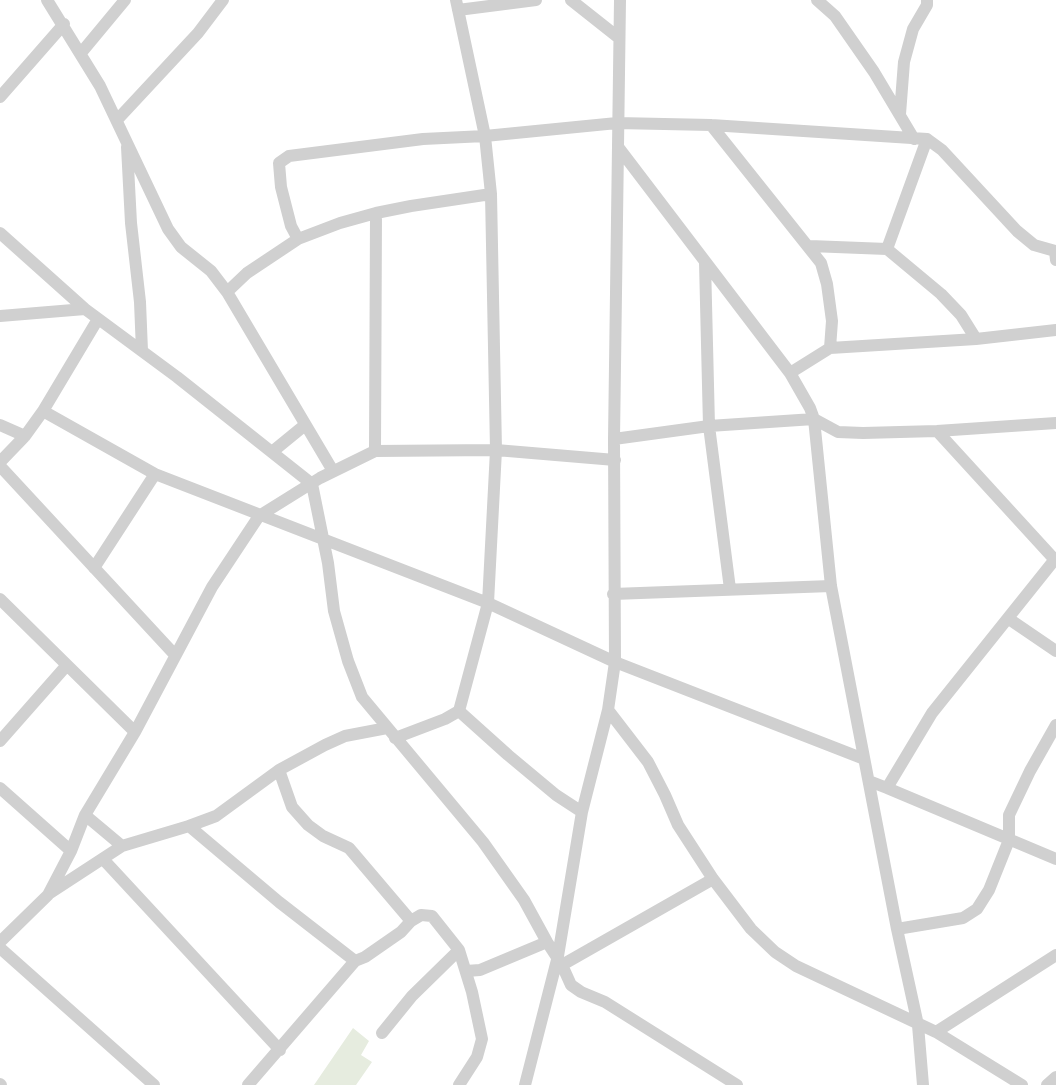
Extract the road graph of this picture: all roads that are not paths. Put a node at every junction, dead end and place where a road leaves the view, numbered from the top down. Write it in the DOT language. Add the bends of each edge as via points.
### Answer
graph roads {
  1 [pos="47,0"];
  2 [pos="125,0"];
  3 [pos="223,0"];
  4 [pos="536,0"];
  5 [pos="571,0"];
  6 [pos="620,0"];
  7 [pos="817,0"];
  8 [pos="927,0"];
  9 [pos="456,5"];
  10 [pos="64,24"];
  11 [pos="618,38"];
  12 [pos="81,53"];
  13 [pos="0,97"];
  14 [pos="900,114"];
  15 [pos="117,120"];
  16 [pos="617,123"];
  17 [pos="711,125"];
  18 [pos="485,136"];
  19 [pos="921,139"];
  20 [pos="126,140"];
  21 [pos="618,147"];
  22 [pos="491,194"];
  23 [pos="376,213"];
  24 [pos="0,233"];
  25 [pos="298,239"];
  26 [pos="810,246"];
  27 [pos="887,249"];
  28 [pos="1056,251"];
  29 [pos="1056,260"];
  30 [pos="705,262"];
  31 [pos="227,292"];
  32 [pos="85,309"];
  33 [pos="0,316"];
  34 [pos="98,319"];
  35 [pos="1056,330"];
  36 [pos="976,339"];
  37 [pos="830,348"];
  38 [pos="142,351"];
  39 [pos="790,373"];
  40 [pos="43,411"];
  41 [pos="814,419"];
  42 [pos="1056,423"];
  43 [pos="0,425"];
  44 [pos="305,425"];
  45 [pos="709,426"];
  46 [pos="937,431"];
  47 [pos="25,436"];
  48 [pos="614,439"];
  49 [pos="496,450"];
  50 [pos="375,451"];
  51 [pos="272,452"];
  52 [pos="615,460"];
  53 [pos="0,464"];
  54 [pos="333,471"];
  55 [pos="155,474"];
  56 [pos="312,484"];
  57 [pos="259,516"];
  58 [pos="322,539"];
  59 [pos="1055,559"];
  60 [pos="94,568"];
  61 [pos="832,586"];
  62 [pos="730,589"];
  63 [pos="613,594"];
  64 [pos="0,599"];
  65 [pos="488,603"];
  66 [pos="1009,618"];
  67 [pos="1056,651"];
  68 [pos="175,655"];
  69 [pos="615,662"];
  70 [pos="67,665"];
  71 [pos="459,710"];
  72 [pos="608,710"];
  73 [pos="1056,725"];
  74 [pos="135,732"];
  75 [pos="391,733"];
  76 [pos="0,740"];
  77 [pos="864,759"];
  78 [pos="279,770"];
  79 [pos="869,780"];
  80 [pos="0,788"];
  81 [pos="887,788"];
  82 [pos="582,812"];
  83 [pos="85,815"];
  84 [pos="189,826"];
  85 [pos="1008,840"];
  86 [pos="122,846"];
  87 [pos="71,852"];
  88 [pos="103,859"];
  89 [pos="1056,859"];
  90 [pos="713,879"];
  91 [pos="48,895"];
  92 [pos="411,921"];
  93 [pos="897,928"];
  94 [pos="0,942"];
  95 [pos="547,942"];
  96 [pos="0,948"];
  97 [pos="459,950"];
  98 [pos="1056,955"];
  99 [pos="355,961"];
  100 [pos="560,961"];
  101 [pos="466,971"];
  102 [pos="918,1025"];
  103 [pos="936,1032"];
  104 [pos="382,1033"];
  105 [pos="280,1050"];
  106 [pos="1056,1077"];
  107 [pos="154,1085"];
  108 [pos="248,1085"];
  109 [pos="459,1085"];
  110 [pos="525,1085"];
  111 [pos="736,1085"];
  112 [pos="923,1085"];
  113 [pos="1022,1085"];
  114 [pos="1047,1085"];
  1 -- 10 [label="street"];
  2 -- 12 [label="street"];
  3 -- 15 [label="street" via="198,33"];
  4 -- 9 [label="street"];
  5 -- 11 [label="street"];
  6 -- 11 [label="street"];
  7 -- 14 [label="street" via="835,16"];
  8 -- 14 [label="street" via="904,62"];
  9 -- 18 [label="street"];
  10 -- 12 [label="street"];
  10 -- 13 [label="street"];
  11 -- 16 [label="street"];
  12 -- 15 [label="street"];
  14 -- 19 [label="street"];
  15 -- 20 [label="street"];
  16 -- 17 [label="street"];
  16 -- 18 [label="street"];
  16 -- 21 [label="street"];
  17 -- 19 [label="street"];
  17 -- 26 [label="street"];
  18 -- 22 [label="street"];
  18 -- 25 [label="street" via="423,139 289,156 279,163 280,180 291,226"];
  19 -- 27 [label="street"];
  19 -- 28 [label="street" via="942,150 1017,231 1034,245"];
  20 -- 31 [label="street" via="168,229 181,247 211,271"];
  20 -- 38 [label="street"];
  21 -- 30 [label="street"];
  21 -- 48 [label="street"];
  22 -- 23 [label="street"];
  22 -- 49 [label="street"];
  23 -- 25 [label="street"];
  23 -- 50 [label="street"];
  24 -- 32 [label="street"];
  25 -- 31 [label="street" via="247,273"];
  26 -- 27 [label="street"];
  26 -- 37 [label="street" via="821,262 827,284 832,321"];
  27 -- 36 [label="street" via="941,294 961,315"];
  28 -- 29 [label="street"];
  30 -- 39 [label="street"];
  30 -- 45 [label="street"];
  31 -- 44 [label="street"];
  32 -- 33 [label="street"];
  32 -- 34 [label="street"];
  34 -- 38 [label="street"];
  34 -- 40 [label="street"];
  35 -- 36 [label="street"];
  36 -- 37 [label="street"];
  37 -- 39 [label="street"];
  38 -- 51 [label="street"];
  39 -- 41 [label="street"];
  40 -- 47 [label="street"];
  40 -- 55 [label="street"];
  41 -- 45 [label="street"];
  41 -- 46 [label="street" via="838,432"];
  41 -- 61 [label="street"];
  42 -- 46 [label="street"];
  43 -- 47 [label="street"];
  44 -- 51 [label="street"];
  44 -- 54 [label="street"];
  45 -- 48 [label="street"];
  45 -- 62 [label="street"];
  46 -- 59 [label="street"];
  47 -- 53 [label="street"];
  48 -- 52 [label="street"];
  49 -- 50 [label="street"];
  49 -- 52 [label="street"];
  49 -- 65 [label="street"];
  50 -- 54 [label="street"];
  51 -- 56 [label="street"];
  52 -- 63 [label="street"];
  53 -- 60 [label="street"];
  54 -- 56 [label="street"];
  55 -- 57 [label="street"];
  55 -- 60 [label="street"];
  56 -- 57 [label="street"];
  56 -- 58 [label="street"];
  57 -- 58 [label="street"];
  57 -- 68 [label="street" via="212,588"];
  58 -- 65 [label="street"];
  58 -- 75 [label="street" via="334,611 348,661 362,697"];
  59 -- 66 [label="street"];
  60 -- 68 [label="street"];
  61 -- 62 [label="street"];
  61 -- 77 [label="street"];
  62 -- 63 [label="street"];
  63 -- 69 [label="street"];
  64 -- 70 [label="street"];
  65 -- 69 [label="street"];
  65 -- 71 [label="street"];
  66 -- 67 [label="street"];
  66 -- 81 [label="street" via="932,713"];
  68 -- 74 [label="street"];
  69 -- 72 [label="street"];
  69 -- 77 [label="street"];
  70 -- 74 [label="street"];
  70 -- 76 [label="street"];
  71 -- 75 [label="street" via="445,719"];
  71 -- 82 [label="street" via="529,772"];
  72 -- 82 [label="street"];
  72 -- 90 [label="street" via="648,762 678,825"];
  73 -- 85 [label="street" via="1009,815"];
  74 -- 83 [label="street"];
  75 -- 78 [label="street" via="345,736"];
  75 -- 95 [label="street" via="483,842 524,900"];
  77 -- 79 [label="street"];
  78 -- 84 [label="street" via="216,816"];
  78 -- 92 [label="street" via="292,807 323,836 349,848"];
  79 -- 81 [label="street"];
  79 -- 93 [label="street"];
  80 -- 87 [label="street"];
  81 -- 85 [label="street"];
  82 -- 100 [label="street"];
  83 -- 86 [label="street"];
  83 -- 87 [label="street"];
  84 -- 86 [label="street"];
  84 -- 99 [label="street"];
  85 -- 89 [label="street"];
  85 -- 93 [label="street" via="989,890 977,909 963,918"];
  86 -- 88 [label="street"];
  87 -- 91 [label="street"];
  88 -- 91 [label="street"];
  88 -- 105 [label="street"];
  90 -- 100 [label="street"];
  90 -- 102 [label="street" via="751,929 774,952 796,966"];
  91 -- 94 [label="street"];
  92 -- 97 [label="street" via="421,915 432,916"];
  92 -- 99 [label="street" via="365,958"];
  93 -- 102 [label="street"];
  95 -- 100 [label="street"];
  95 -- 101 [label="street" via="480,970"];
  96 -- 107 [label="street"];
  97 -- 101 [label="street"];
  97 -- 104 [label="street" via="412,996"];
  98 -- 103 [label="street"];
  99 -- 105 [label="street"];
  100 -- 110 [label="street"];
  100 -- 111 [label="street" via="571,985 580,992 605,1002"];
  101 -- 109 [label="street" via="482,1039 477,1057"];
  102 -- 103 [label="street"];
  102 -- 112 [label="street"];
  103 -- 113 [label="street"];
  105 -- 108 [label="street"];
  106 -- 114 [label="street"];
}
